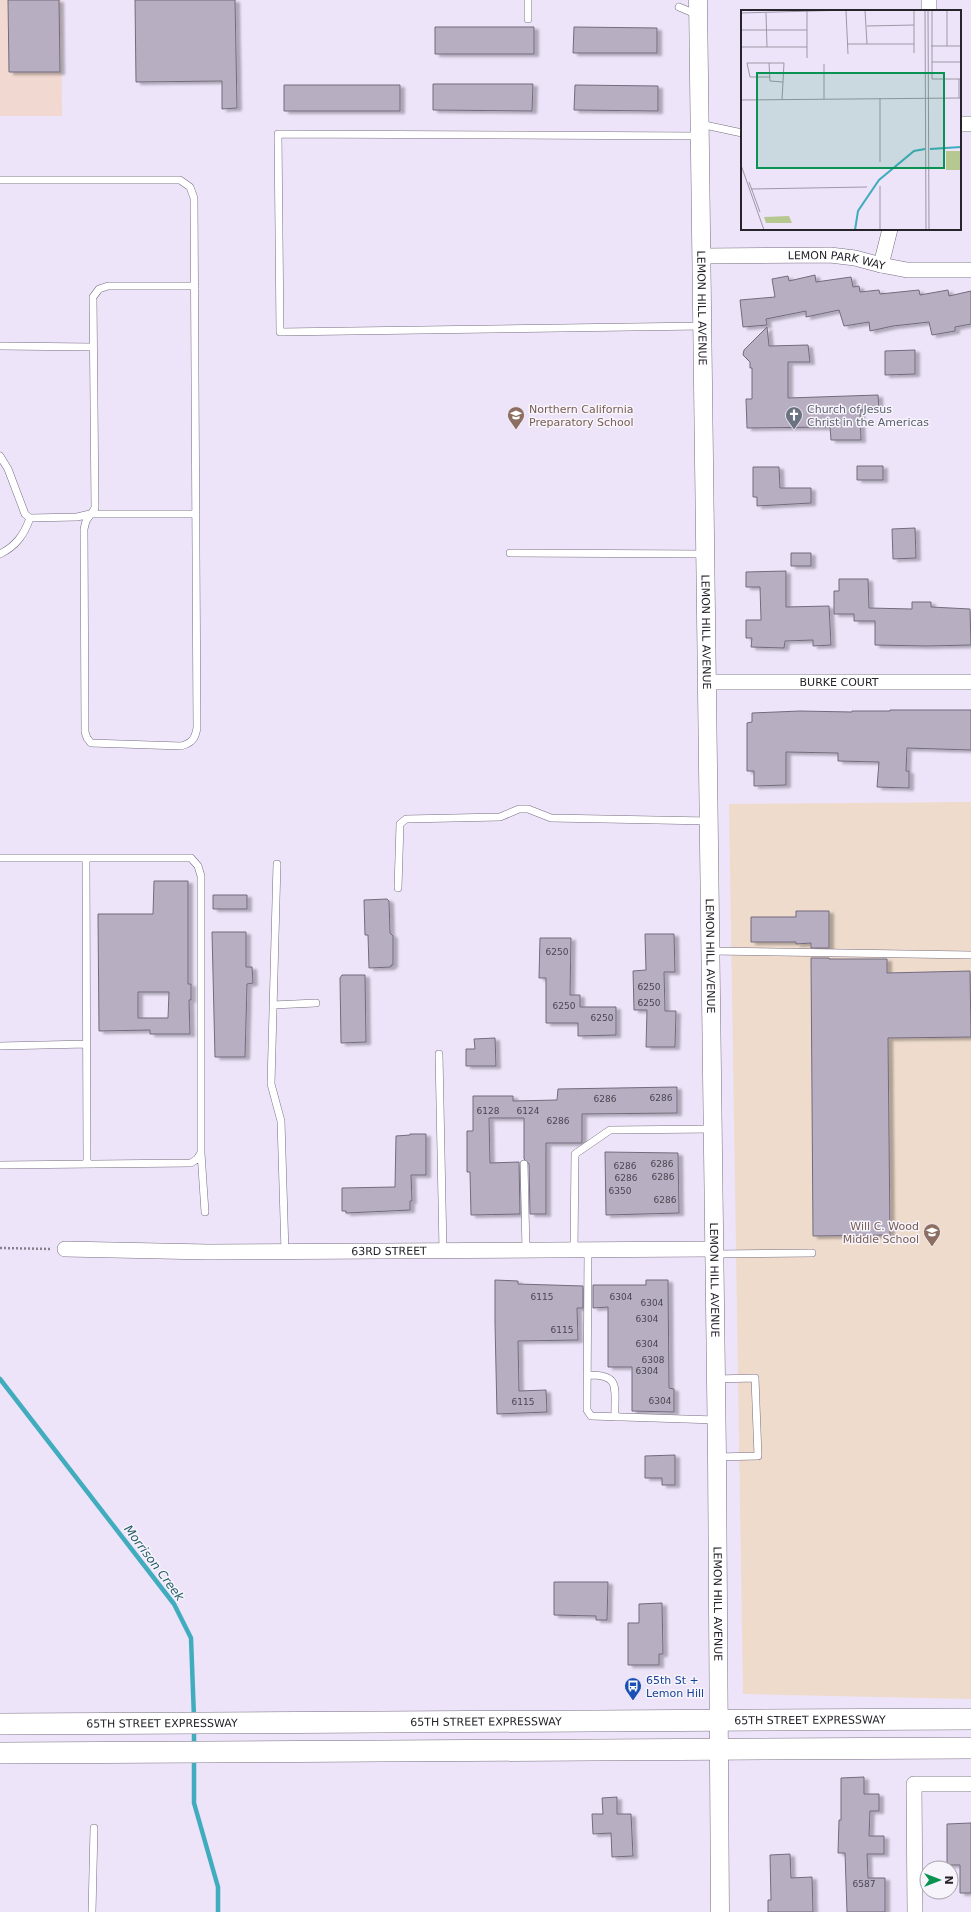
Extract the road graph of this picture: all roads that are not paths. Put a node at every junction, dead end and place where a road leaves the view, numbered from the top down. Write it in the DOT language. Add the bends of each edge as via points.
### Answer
graph roads {
  1 [pos="528,0"];
  2 [pos="679,7"];
  3 [pos="698,8"];
  4 [pos="528,19"];
  5 [pos="700,130"];
  6 [pos="741,133"];
  7 [pos="0,180"];
  8 [pos="890,230"];
  9 [pos="701,256"];
  10 [pos="881,265"];
  11 [pos="971,270"];
  12 [pos="195,286"];
  13 [pos="702,326"];
  14 [pos="0,346"];
  15 [pos="94,347"];
  16 [pos="0,456"];
  17 [pos="90,514"];
  18 [pos="196,514"];
  19 [pos="30,518"];
  20 [pos="510,553"];
  21 [pos="0,554"];
  22 [pos="706,554"];
  23 [pos="707,682"];
  24 [pos="971,682"];
  25 [pos="709,821"];
  26 [pos="0,858"];
  27 [pos="86,858"];
  28 [pos="277,864"];
  29 [pos="398,888"];
  30 [pos="711,950"];
  31 [pos="971,955"];
  32 [pos="316,1003"];
  33 [pos="273,1005"];
  34 [pos="87,1044"];
  35 [pos="0,1046"];
  36 [pos="439,1054"];
  37 [pos="713,1129"];
  38 [pos="201,1153"];
  39 [pos="87,1164"];
  40 [pos="524,1164"];
  41 [pos="0,1165"];
  42 [pos="205,1212"];
  43 [pos="64,1249"];
  44 [pos="526,1250"];
  45 [pos="581,1250"];
  46 [pos="444,1251"];
  47 [pos="285,1252"];
  48 [pos="714,1252"];
  49 [pos="812,1253"];
  50 [pos="587,1375"];
  51 [pos="716,1379"];
  52 [pos="615,1417"];
  53 [pos="717,1420"];
  54 [pos="717,1457"];
  55 [pos="971,1719"];
  56 [pos="719,1720"];
  57 [pos="0,1724"];
  58 [pos="971,1748"];
  59 [pos="718,1749"];
  60 [pos="0,1753"];
  61 [pos="971,1784"];
  62 [pos="94,1828"];
  63 [pos="92,1912"];
  64 [pos="720,1912"];
  65 [pos="915,1912"];
  1 -- 4 [label="lane"];
  2 -- 3 [label="lane"];
  3 -- 5 [label="street, LEMON HILL AVENUE"];
  5 -- 6 [label="lane"];
  5 -- 9 [label="street, LEMON HILL AVENUE"];
  5 -- 13 [label="lane" via="278,134 280,332"];
  7 -- 12 [label="lane" via="180,180 190,187 194,198"];
  8 -- 10 [label="street"];
  9 -- 10 [label="street, LEMON PARK WAY" via="830,255"];
  9 -- 13 [label="street, LEMON HILL AVENUE"];
  10 -- 11 [label="street, LEMON PARK WAY" via="907,270"];
  12 -- 15 [label="lane" via="108,286 99,289 93,297"];
  12 -- 18 [label="lane"];
  13 -- 22 [label="street, LEMON HILL AVENUE"];
  14 -- 15 [label="lane"];
  15 -- 17 [label="lane" via="95,508"];
  16 -- 19 [label="lane" via="8,469 25,514"];
  17 -- 18 [label="lane"];
  17 -- 18 [label="lane" via="84,529 87,738 98,744 181,746 190,744 196,737 197,728"];
  17 -- 19 [label="lane" via="77,517"];
  19 -- 21 [label="lane" via="25,532 16,544"];
  20 -- 22 [label="lane"];
  22 -- 23 [label="street, LEMON HILL AVENUE"];
  23 -- 24 [label="street, BURKE COURT"];
  23 -- 25 [label="street, LEMON HILL AVENUE"];
  25 -- 29 [label="lane" via="551,818 528,809 519,809 500,817 406,819 400,824"];
  25 -- 30 [label="street, LEMON HILL AVENUE"];
  26 -- 27 [label="lane"];
  27 -- 34 [label="lane"];
  27 -- 38 [label="lane" via="191,858 198,866 201,876"];
  28 -- 33 [label="lane"];
  30 -- 31 [label="lane"];
  30 -- 37 [label="street, LEMON HILL AVENUE"];
  32 -- 33 [label="lane"];
  33 -- 47 [label="lane" via="271,1084 282,1121"];
  34 -- 35 [label="lane"];
  34 -- 39 [label="lane"];
  36 -- 46 [label="lane"];
  37 -- 45 [label="lane" via="610,1130 575,1154"];
  37 -- 48 [label="street, LEMON HILL AVENUE"];
  38 -- 39 [label="lane" via="191,1163"];
  38 -- 42 [label="lane"];
  39 -- 41 [label="lane"];
  40 -- 44 [label="lane"];
  43 -- 47 [label="street, 63RD STREET"];
  44 -- 45 [label="street, 63RD STREET"];
  44 -- 46 [label="street, 63RD STREET"];
  45 -- 48 [label="street, 63RD STREET"];
  45 -- 50 [label="lane"];
  46 -- 47 [label="street, 63RD STREET"];
  48 -- 49 [label="lane"];
  48 -- 51 [label="street, LEMON HILL AVENUE"];
  50 -- 52 [label="lane" via="602,1375 614,1383"];
  50 -- 52 [label="lane" via="587,1410 591,1416"];
  51 -- 53 [label="street, LEMON HILL AVENUE"];
  51 -- 54 [label="lane" via="755,1378 758,1456"];
  52 -- 53 [label="lane"];
  53 -- 54 [label="street, LEMON HILL AVENUE"];
  54 -- 56 [label="street, LEMON HILL AVENUE"];
  55 -- 56 [label="main road, 65TH STREET EXPRESSWAY"];
  56 -- 57 [label="main road, 65TH STREET EXPRESSWAY"];
  56 -- 59 [label="street, LEMON HILL AVENUE"];
  58 -- 59 [label="main road"];
  59 -- 60 [label="main road"];
  59 -- 64 [label="street, LEMON HILL AVENUE"];
  61 -- 65 [label="street" via="914,1784"];
  62 -- 63 [label="lane"];
}
